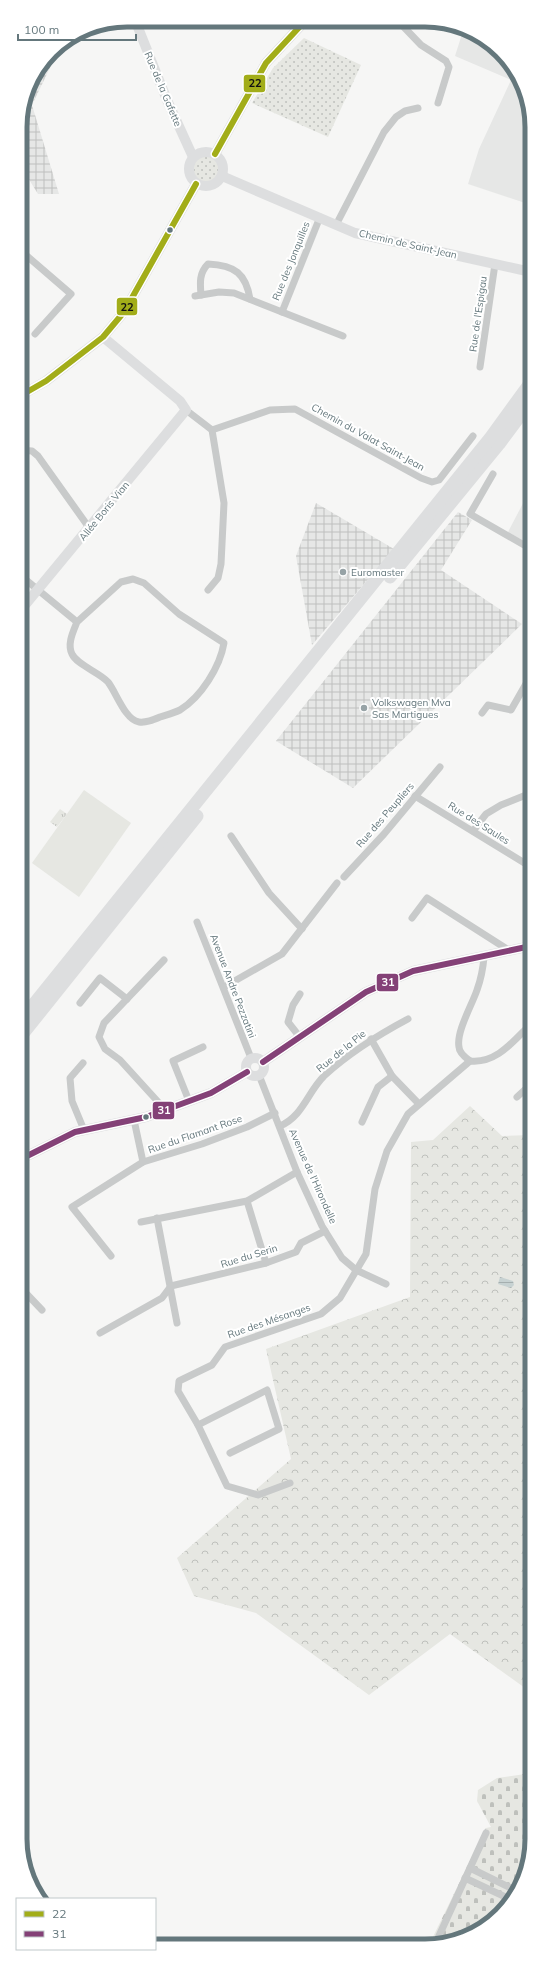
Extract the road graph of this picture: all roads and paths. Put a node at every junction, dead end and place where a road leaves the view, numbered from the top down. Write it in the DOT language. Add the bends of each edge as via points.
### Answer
graph roads {
  1 [pos="138,27"];
  2 [pos="299,27"];
  3 [pos="404,27"];
  4 [pos="438,103"];
  5 [pos="418,108"];
  6 [pos="215,154"];
  7 [pos="193,157"];
  8 [pos="222,176"];
  9 [pos="196,184"];
  10 [pos="320,218"];
  11 [pos="336,225"];
  12 [pos="27,256"];
  13 [pos="495,264"];
  14 [pos="525,271"];
  15 [pos="250,299"];
  16 [pos="282,312"];
  17 [pos="35,334"];
  18 [pos="343,336"];
  19 [pos="104,337"];
  20 [pos="480,367"];
  21 [pos="525,390"];
  22 [pos="27,392"];
  23 [pos="525,409"];
  24 [pos="186,410"];
  25 [pos="212,430"];
  26 [pos="473,436"];
  27 [pos="27,451"];
  28 [pos="493,474"];
  29 [pos="90,529"];
  30 [pos="525,546"];
  31 [pos="27,581"];
  32 [pos="208,590"];
  33 [pos="38,591"];
  34 [pos="27,603"];
  35 [pos="77,622"];
  36 [pos="525,686"];
  37 [pos="482,713"];
  38 [pos="440,767"];
  39 [pos="525,795"];
  40 [pos="416,796"];
  41 [pos="473,831"];
  42 [pos="231,836"];
  43 [pos="525,863"];
  44 [pos="344,876"];
  45 [pos="337,884"];
  46 [pos="412,918"];
  47 [pos="197,922"];
  48 [pos="302,929"];
  49 [pos="525,947"];
  50 [pos="510,951"];
  51 [pos="484,957"];
  52 [pos="164,960"];
  53 [pos="224,987"];
  54 [pos="300,994"];
  55 [pos="127,999"];
  56 [pos="80,1003"];
  57 [pos="27,1013"];
  58 [pos="408,1019"];
  59 [pos="27,1029"];
  60 [pos="525,1030"];
  61 [pos="299,1036"];
  62 [pos="371,1039"];
  63 [pos="203,1047"];
  64 [pos="251,1058"];
  65 [pos="470,1061"];
  66 [pos="263,1062"];
  67 [pos="83,1063"];
  68 [pos="247,1072"];
  69 [pos="260,1075"];
  70 [pos="392,1076"];
  71 [pos="525,1090"];
  72 [pos="517,1097"];
  73 [pos="189,1101"];
  74 [pos="419,1104"];
  75 [pos="162,1111"];
  76 [pos="275,1113"];
  77 [pos="134,1120"];
  78 [pos="362,1122"];
  79 [pos="280,1126"];
  80 [pos="84,1130"];
  81 [pos="27,1156"];
  82 [pos="143,1162"];
  83 [pos="297,1172"];
  84 [pos="247,1200"];
  85 [pos="157,1218"];
  86 [pos="141,1222"];
  87 [pos="325,1230"];
  88 [pos="111,1256"];
  89 [pos="266,1263"];
  90 [pos="356,1270"];
  91 [pos="386,1284"];
  92 [pos="171,1286"];
  93 [pos="27,1294"];
  94 [pos="42,1310"];
  95 [pos="177,1323"];
  96 [pos="100,1332"];
  97 [pos="198,1425"];
  98 [pos="230,1453"];
  99 [pos="290,1483"];
  100 [pos="486,1833"];
  101 [pos="470,1868"];
  102 [pos="465,1878"];
  103 [pos="512,1889"];
  104 [pos="506,1897"];
  105 [pos="438,1938"];
  1 -- 7 [label="street, Rue de la Gafette"];
  2 -- 6 [label="street" via="266,63"];
  3 -- 4 [label="street" via="421,45 446,61 449,67"];
  5 -- 11 [label="street" via="405,111 396,117 384,132"];
  6 -- 7 [label="street" via="205,151"];
  6 -- 8 [label="street" via="223,167"];
  7 -- 9 [label="street" via="188,170"];
  8 -- 9 [label="street" via="208,186"];
  8 -- 10 [label="street, Chemin de Saint-Jean"];
  9 -- 19 [label="street" via="124,312"];
  10 -- 11 [label="street, Chemin de Saint-Jean"];
  10 -- 16 [label="street, Rue des Jonquilles"];
  11 -- 13 [label="street, Chemin de Saint-Jean" via="355,233"];
  12 -- 17 [label="street" via="71,294"];
  13 -- 14 [label="street, Chemin de Saint-Jean"];
  13 -- 20 [label="street, Rue de l'Espigau"];
  15 -- 15 [label="street, Rue des Jonquilles" via="247,282 239,272 221,265 208,264 203,270 198,295 234,293"];
  15 -- 16 [label="street, Rue des Jonquilles"];
  16 -- 18 [label="street, Rue des Jonquilles"];
  19 -- 22 [label="street" via="46,381"];
  19 -- 24 [label="street" via="180,401"];
  21 -- 57 [label="highway" via="486,443"];
  23 -- 59 [label="highway"];
  24 -- 25 [label="street"];
  24 -- 29 [label="street, Allée Boris Vian"];
  25 -- 26 [label="street, Chemin du Valat Saint-Jean" via="270,410 295,409 432,482 438,480"];
  25 -- 32 [label="street" via="224,503 221,564 218,578"];
  27 -- 29 [label="street" via="38,456"];
  28 -- 30 [label="street" via="470,514"];
  29 -- 33 [label="street, Allée Boris Vian"];
  31 -- 33 [label="street"];
  33 -- 34 [label="street, Allée Boris Vian"];
  33 -- 35 [label="street"];
  35 -- 35 [label="street" via="121,582 133,579 144,583 179,614 224,643 206,683 192,701 179,710 148,722 138,722 129,716 108,683 72,656 71,642"];
  36 -- 37 [label="street" via="511,710 488,705"];
  38 -- 40 [label="street, Rue des Peupliers"];
  39 -- 41 [label="street" via="486,814"];
  40 -- 41 [label="street, Rue des Saules"];
  40 -- 44 [label="street, Rue des Peupliers"];
  41 -- 43 [label="street, Rue des Saules"];
  42 -- 48 [label="street" via="269,893"];
  45 -- 48 [label="street"];
  46 -- 50 [label="street" via="427,898"];
  47 -- 53 [label="street, Avenue Andre Pezzatini"];
  48 -- 53 [label="street" via="282,954"];
  49 -- 50 [label="street"];
  50 -- 51 [label="street"];
  51 -- 61 [label="street" via="413,971 366,992"];
  51 -- 65 [label="street" via="477,990 459,1036 458,1048"];
  52 -- 55 [label="street"];
  53 -- 64 [label="street, Avenue Andre Pezzatini"];
  54 -- 61 [label="street" via="293,1005 288,1022"];
  55 -- 56 [label="street" via="100,978"];
  55 -- 75 [label="street" via="104,1023 99,1037 105,1049 130,1070 160,1104"];
  58 -- 62 [label="street, Rue de la Pie"];
  60 -- 65 [label="street" via="500,1054 488,1060"];
  61 -- 66 [label="street"];
  62 -- 70 [label="street"];
  62 -- 79 [label="street, Rue de la Pie" via="323,1077 302,1109 290,1122"];
  63 -- 73 [label="street" via="173,1061"];
  64 -- 66 [label="street" via="258,1058"];
  64 -- 68 [label="street" via="246,1064"];
  65 -- 74 [label="street, Rue des Mésanges"];
  66 -- 69 [label="street" via="264,1067"];
  67 -- 80 [label="street" via="70,1078 72,1101"];
  68 -- 69 [label="street" via="254,1076"];
  68 -- 73 [label="street" via="211,1093"];
  69 -- 76 [label="street, Avenue de l'Hirondelle"];
  70 -- 74 [label="street"];
  70 -- 78 [label="street" via="378,1087"];
  71 -- 72 [label="street"];
  73 -- 75 [label="street"];
  74 -- 90 [label="street, Rue des Mésanges" via="408,1114 387,1151 375,1189 366,1254"];
  75 -- 77 [label="street"];
  76 -- 79 [label="street, Avenue de l'Hirondelle"];
  76 -- 82 [label="street, Rue du Flamant Rose" via="202,1144"];
  77 -- 80 [label="street"];
  77 -- 82 [label="street"];
  79 -- 83 [label="street, Avenue de l'Hirondelle"];
  80 -- 81 [label="street"];
  82 -- 88 [label="street, Rue du Flamant Rose" via="72,1207"];
  83 -- 84 [label="street"];
  83 -- 87 [label="street, Avenue de l'Hirondelle"];
  84 -- 85 [label="street"];
  84 -- 89 [label="street"];
  85 -- 86 [label="street"];
  85 -- 92 [label="street"];
  87 -- 89 [label="street, Rue du Serin" via="301,1243 296,1252"];
  87 -- 90 [label="street, Avenue de l'Hirondelle" via="342,1258"];
  89 -- 92 [label="street, Rue du Serin"];
  90 -- 91 [label="street, Avenue de l'Hirondelle"];
  90 -- 97 [label="street, Rue des Mésanges" via="340,1298 321,1314 225,1347 212,1365 179,1381 178,1391"];
  92 -- 95 [label="street"];
  92 -- 96 [label="street" via="162,1298"];
  93 -- 94 [label="street"];
  97 -- 98 [label="street" via="267,1390 278,1429"];
  97 -- 99 [label="street" via="227,1486 258,1494"];
  100 -- 101 [label="street"];
  101 -- 102 [label="street"];
  101 -- 103 [label="street"];
  102 -- 104 [label="street"];
  102 -- 105 [label="street"];
}
